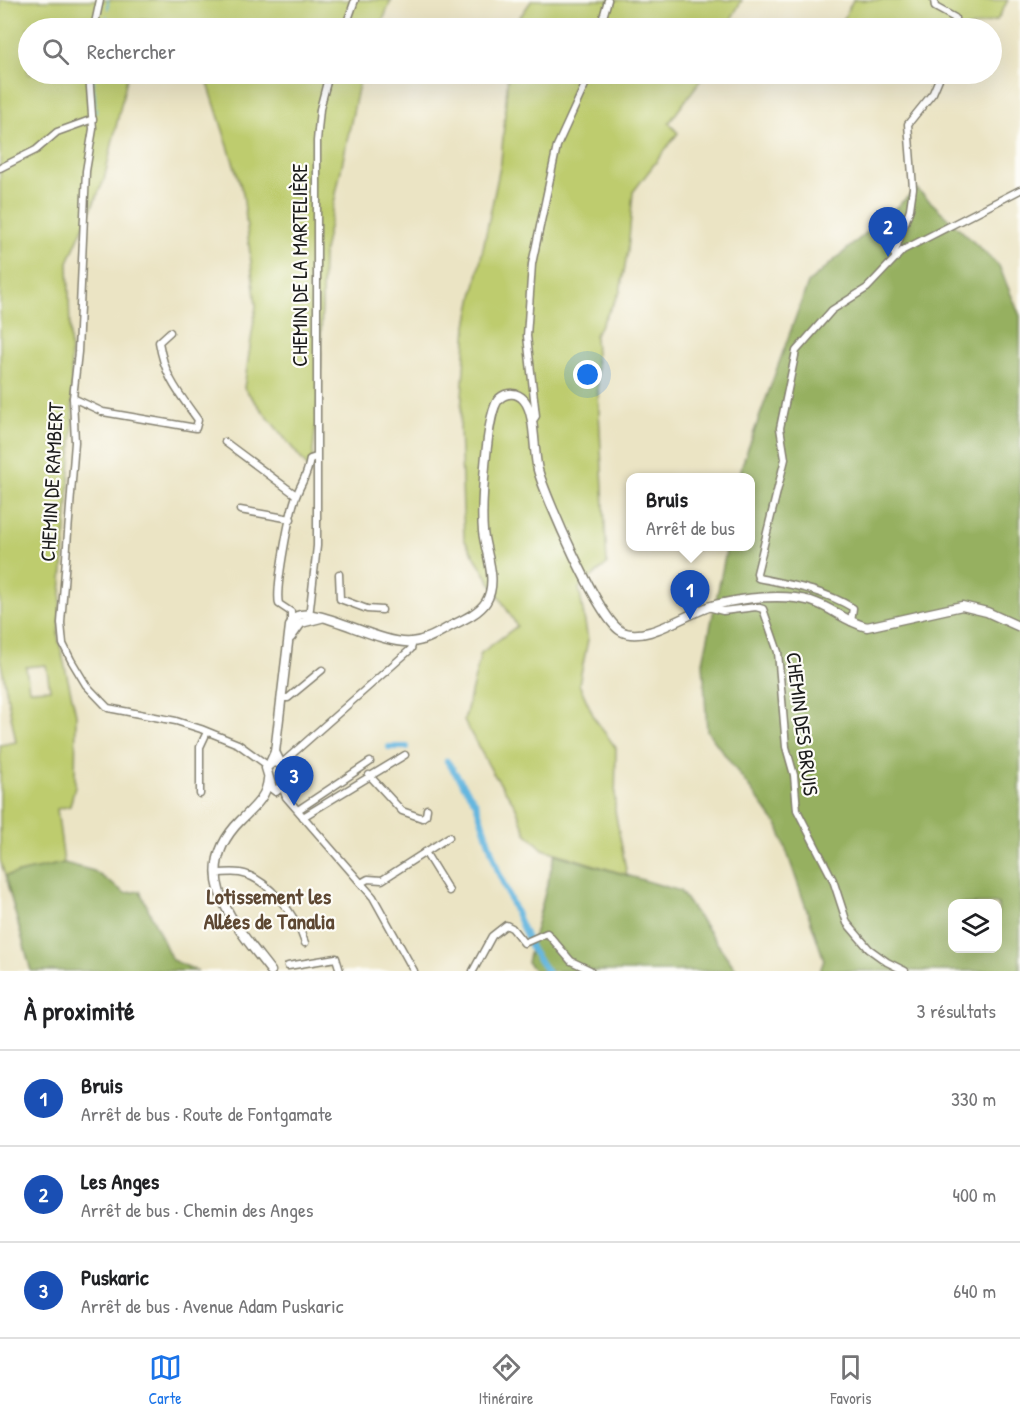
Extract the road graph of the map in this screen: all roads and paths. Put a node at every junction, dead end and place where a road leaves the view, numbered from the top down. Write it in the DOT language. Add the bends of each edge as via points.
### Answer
graph roads {
  1 [pos="100,0"];
  2 [pos="355,0"];
  3 [pos="608,0"];
  4 [pos="934,0"];
  5 [pos="96,18"];
  6 [pos="349,18"];
  7 [pos="603,18"];
  8 [pos="955,18"];
  9 [pos="90,84"];
  10 [pos="326,84"];
  11 [pos="585,84"];
  12 [pos="937,84"];
  13 [pos="93,119"];
  14 [pos="0,168"];
  15 [pos="1020,190"];
  16 [pos="896,258"];
  17 [pos="170,332"];
  18 [pos="533,388"];
  19 [pos="520,396"];
  20 [pos="73,398"];
  21 [pos="85,404"];
  22 [pos="74,410"];
  23 [pos="531,423"];
  24 [pos="225,442"];
  25 [pos="315,457"];
  26 [pos="296,495"];
  27 [pos="240,510"];
  28 [pos="291,519"];
  29 [pos="339,574"];
  30 [pos="708,607"];
  31 [pos="382,610"];
  32 [pos="308,616"];
  33 [pos="291,622"];
  34 [pos="851,622"];
  35 [pos="1020,627"];
  36 [pos="413,642"];
  37 [pos="289,644"];
  38 [pos="322,670"];
  39 [pos="282,698"];
  40 [pos="207,732"];
  41 [pos="405,755"];
  42 [pos="369,762"];
  43 [pos="274,764"];
  44 [pos="369,775"];
  45 [pos="268,779"];
  46 [pos="277,789"];
  47 [pos="200,794"];
  48 [pos="265,794"];
  49 [pos="427,809"];
  50 [pos="298,810"];
  51 [pos="303,817"];
  52 [pos="449,837"];
  53 [pos="425,852"];
  54 [pos="217,873"];
  55 [pos="361,883"];
  56 [pos="449,891"];
  57 [pos="305,943"];
  58 [pos="310,963"];
  59 [pos="288,966"];
  60 [pos="590,970"];
  61 [pos="271,971"];
  62 [pos="312,971"];
  63 [pos="340,971"];
  64 [pos="414,971"];
  65 [pos="473,971"];
  66 [pos="905,971"];
  1 -- 5 [label="street"];
  2 -- 6 [label="street"];
  3 -- 7 [label="street"];
  4 -- 8 [label="street" via="935,7"];
  9 -- 13 [label="street, CHEMIN DE RAMBERT"];
  10 -- 25 [label="street, CHEMIN DE LA MARTELIÈRE" via="317,141"];
  11 -- 18 [label="street" via="557,146 532,264 527,336"];
  12 -- 16 [label="street" via="908,124 913,188"];
  13 -- 14 [label="street" via="57,132 36,150"];
  13 -- 20 [label="street, CHEMIN DE RAMBERT" via="86,171"];
  15 -- 16 [label="street" via="912,245"];
  16 -- 34 [label="street" via="867,288 832,310 796,351 780,428 785,459 757,573 758,578 837,598 853,608"];
  17 -- 21 [label="street" via="159,342 162,360 167,376 198,420 196,428 103,412"];
  18 -- 19 [label="street"];
  18 -- 23 [label="street" via="536,416"];
  19 -- 23 [label="street" via="529,409"];
  19 -- 36 [label="street" via="500,397 490,421 482,519 491,582 486,601 456,623"];
  20 -- 21 [label="street"];
  20 -- 22 [label="street, CHEMIN DE RAMBERT"];
  21 -- 22 [label="street"];
  22 -- 40 [label="street, CHEMIN DE RAMBERT" via="61,623 63,645 86,685 108,708 176,721"];
  23 -- 30 [label="street" via="534,452 547,495 613,626 621,632 641,635"];
  24 -- 26 [label="street"];
  25 -- 26 [label="street" via="310,459 308,477"];
  25 -- 32 [label="street, CHEMIN DE LA MARTELIÈRE" via="317,546"];
  26 -- 28 [label="street"];
  27 -- 28 [label="street"];
  28 -- 33 [label="street" via="277,597 279,604 291,612"];
  29 -- 31 [label="street" via="340,600"];
  30 -- 34 [label="street" via="760,599 799,599"];
  30 -- 66 [label="street, CHEMIN DES BRUIS" via="723,611 763,609 778,652 786,747 794,775 797,810 833,880 847,923 870,949"];
  32 -- 33 [label="street" via="300,615"];
  32 -- 36 [label="street" via="386,639"];
  32 -- 37 [label="street" via="294,630"];
  33 -- 37 [label="street"];
  34 -- 35 [label="street" via="879,626 962,606"];
  36 -- 43 [label="street" via="411,649"];
  37 -- 39 [label="street"];
  38 -- 39 [label="street" via="288,698"];
  39 -- 43 [label="street"];
  40 -- 43 [label="street, CHEMIN DE RAMBERT"];
  40 -- 47 [label="street" via="200,747"];
  41 -- 44 [label="street"];
  42 -- 50 [label="street"];
  43 -- 45 [label="street"];
  43 -- 46 [label="street"];
  44 -- 49 [label="street" via="402,811 422,818"];
  44 -- 51 [label="street"];
  45 -- 46 [label="street"];
  45 -- 48 [label="street"];
  46 -- 48 [label="street"];
  46 -- 50 [label="street"];
  48 -- 54 [label="street" via="230,832 222,847"];
  50 -- 51 [label="street"];
  51 -- 55 [label="street"];
  52 -- 53 [label="street"];
  53 -- 55 [label="street" via="382,880"];
  53 -- 56 [label="street"];
  54 -- 57 [label="street" via="240,873 260,882 287,910"];
  54 -- 61 [label="street" via="218,891 226,910"];
  55 -- 64 [label="street" via="380,907"];
  58 -- 59 [label="street"];
  58 -- 62 [label="street"];
  58 -- 63 [label="street" via="336,958"];
  60 -- 65 [label="street" via="571,962 547,933 529,941 512,928 501,927"];
}
